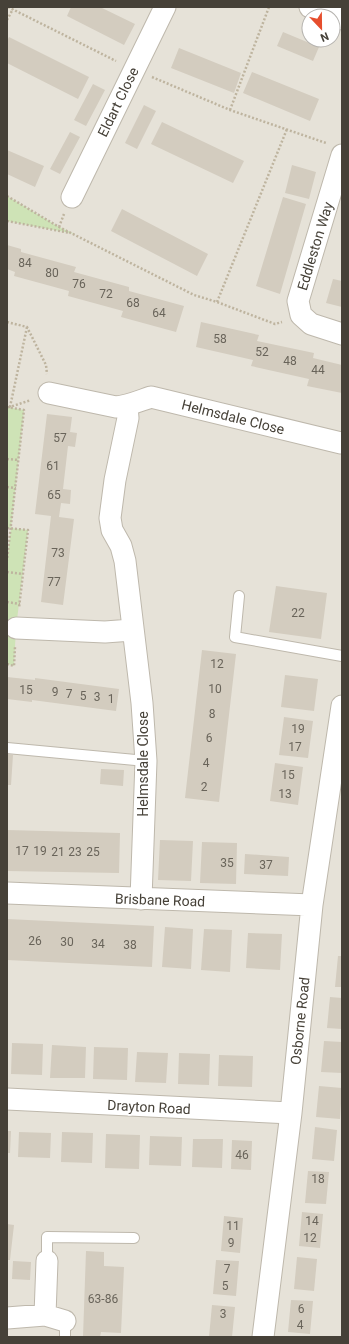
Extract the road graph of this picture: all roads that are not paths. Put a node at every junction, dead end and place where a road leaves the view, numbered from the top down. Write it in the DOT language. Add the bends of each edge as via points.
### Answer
graph roads {
  1 [pos="165,7"];
  2 [pos="335,150"];
  3 [pos="72,197"];
  4 [pos="342,334"];
  5 [pos="49,393"];
  6 [pos="127,406"];
  7 [pos="341,443"];
  8 [pos="239,596"];
  9 [pos="16,628"];
  10 [pos="132,630"];
  11 [pos="342,656"];
  12 [pos="342,706"];
  13 [pos="7,748"];
  14 [pos="146,761"];
  15 [pos="7,894"];
  16 [pos="140,899"];
  17 [pos="312,905"];
  18 [pos="7,1100"];
  19 [pos="291,1113"];
  20 [pos="134,1238"];
  21 [pos="46,1261"];
  22 [pos="7,1318"];
  23 [pos="58,1324"];
  24 [pos="263,1337"];
  1 -- 3 [label="street, Eldart Close"];
  2 -- 4 [label="street, Eddleston Way" via="298,301 301,315 311,324"];
  5 -- 6 [label="street, Helmsdale Close" via="116,407"];
  6 -- 7 [label="street, Helmsdale Close" via="151,398"];
  6 -- 10 [label="street, Helmsdale Close" via="128,418 110,518 112,530 121,546 125,561"];
  8 -- 11 [label="lane" via="235,638"];
  9 -- 10 [label="street" via="105,632"];
  10 -- 14 [label="street, Helmsdale Close" via="142,703"];
  12 -- 17 [label="street, Osborne Road"];
  13 -- 14 [label="lane"];
  14 -- 16 [label="street, Helmsdale Close"];
  15 -- 16 [label="street, Brisbane Road"];
  16 -- 17 [label="street, Brisbane Road"];
  17 -- 19 [label="street, Osborne Road"];
  18 -- 19 [label="street, Drayton Road"];
  19 -- 24 [label="street, Osborne Road"];
  20 -- 21 [label="lane" via="47,1237"];
  21 -- 23 [label="street"];
  22 -- 23 [label="street"];
}
